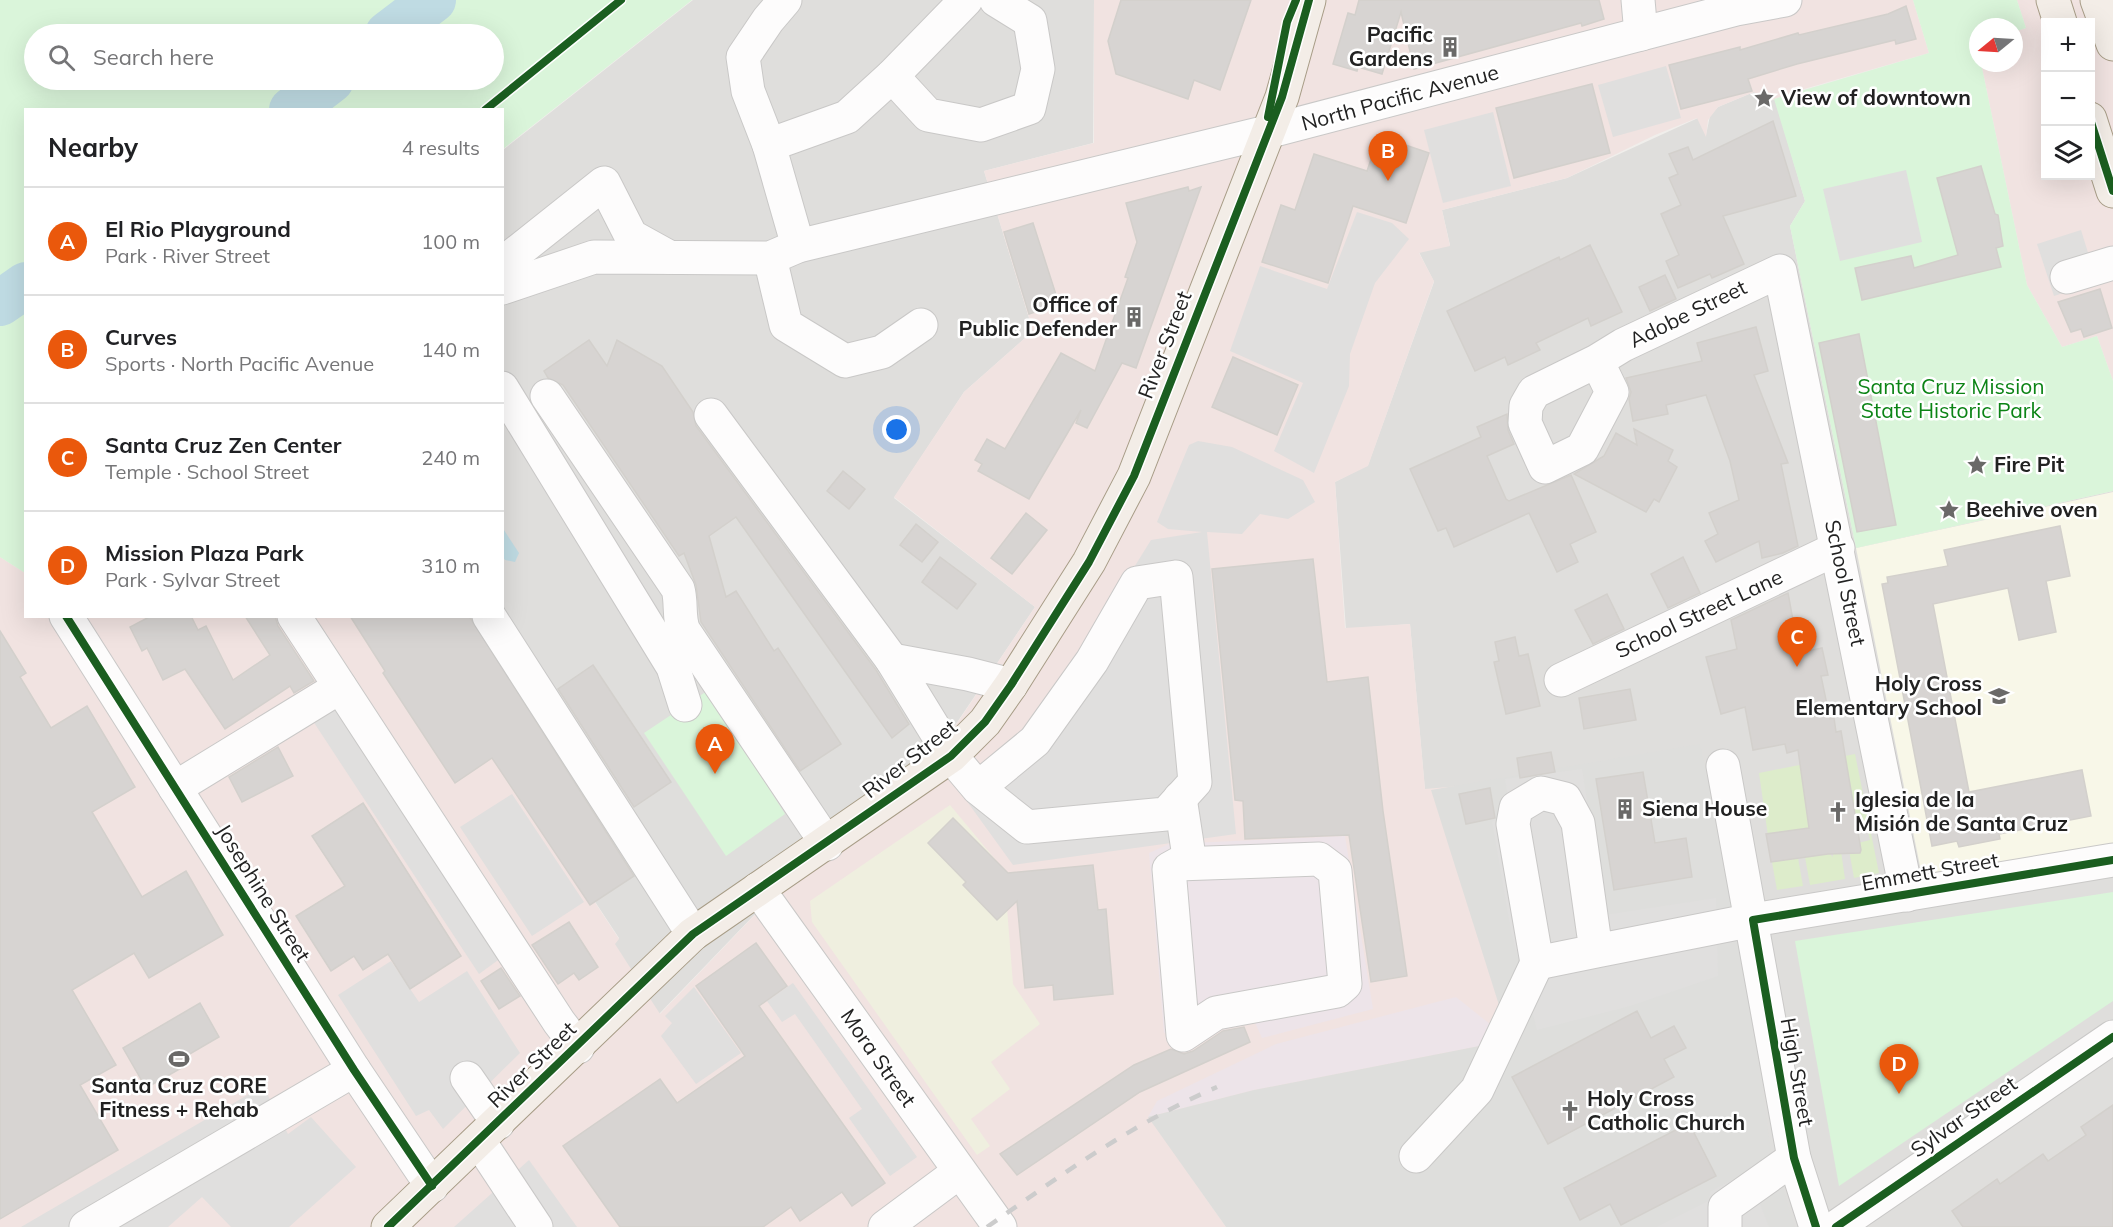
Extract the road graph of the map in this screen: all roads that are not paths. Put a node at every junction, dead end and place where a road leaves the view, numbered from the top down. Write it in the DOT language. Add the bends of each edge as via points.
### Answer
graph roads {
  1 [pos="785,0"];
  2 [pos="966,0"];
  3 [pos="996,0"];
  4 [pos="1296,0"];
  5 [pos="1309,0"];
  6 [pos="1638,0"];
  7 [pos="1785,0"];
  8 [pos="2053,0"];
  9 [pos="2097,0"];
  10 [pos="2059,18"];
  11 [pos="1641,34"];
  12 [pos="2113,44"];
  13 [pos="892,76"];
  14 [pos="2094,126"];
  15 [pos="1267,132"];
  16 [pos="769,145"];
  17 [pos="2110,170"];
  18 [pos="784,252"];
  19 [pos="671,258"];
  20 [pos="504,262"];
  21 [pos="2113,263"];
  22 [pos="1780,271"];
  23 [pos="2067,278"];
  24 [pos="504,287"];
  25 [pos="921,325"];
  26 [pos="1597,361"];
  27 [pos="504,391"];
  28 [pos="547,396"];
  29 [pos="711,415"];
  30 [pos="1838,548"];
  31 [pos="67,618"];
  32 [pos="295,618"];
  33 [pos="490,618"];
  34 [pos="892,660"];
  35 [pos="1561,680"];
  36 [pos="1011,685"];
  37 [pos="340,687"];
  38 [pos="685,705"];
  39 [pos="951,756"];
  40 [pos="1723,766"];
  41 [pos="175,788"];
  42 [pos="978,788"];
  43 [pos="1180,798"];
  44 [pos="827,844"];
  45 [pos="2113,860"];
  46 [pos="1191,863"];
  47 [pos="758,889"];
  48 [pos="1907,895"];
  49 [pos="1753,920"];
  50 [pos="693,934"];
  51 [pos="1596,951"];
  52 [pos="1537,963"];
  53 [pos="2113,1037"];
  54 [pos="578,1047"];
  55 [pos="354,1070"];
  56 [pos="467,1078"];
  57 [pos="489,1132"];
  58 [pos="1416,1156"];
  59 [pos="1794,1158"];
  60 [pos="959,1172"];
  61 [pos="432,1186"];
  62 [pos="86,1227"];
  63 [pos="388,1227"];
  64 [pos="536,1227"];
  65 [pos="885,1227"];
  66 [pos="1000,1227"];
  67 [pos="1725,1227"];
  68 [pos="1816,1227"];
  69 [pos="1836,1227"];
  1 -- 16 [label="street" via="743,57 748,91"];
  2 -- 13 [label="street"];
  3 -- 13 [label="street" via="1030,21 1038,69 1029,108 981,125 928,115"];
  4 -- 15 [label="main road, River Street" via="1287,22 1270,99"];
  5 -- 15 [label="main road, River Street" via="1282,97"];
  6 -- 11 [label="street"];
  7 -- 11 [label="street, North Pacific Avenue"];
  8 -- 10 [label="main road"];
  9 -- 12 [label="main road"];
  11 -- 15 [label="street, North Pacific Avenue"];
  13 -- 16 [label="street" via="847,117"];
  14 -- 17 [label="main road"];
  15 -- 18 [label="street, North Pacific Avenue"];
  15 -- 36 [label="main road, River Street" via="1134,476 1089,562"];
  16 -- 18 [label="street"];
  18 -- 19 [label="street, North Pacific Avenue"];
  18 -- 25 [label="street" via="786,325 845,361 882,352"];
  19 -- 20 [label="street" via="631,236 604,183"];
  19 -- 24 [label="street, North Pacific Avenue" via="594,257"];
  21 -- 23 [label="street"];
  22 -- 26 [label="street, Adobe Street"];
  22 -- 30 [label="street, School Street"];
  27 -- 38 [label="street" via="673,667"];
  28 -- 44 [label="street" via="678,589 684,631"];
  29 -- 34 [label="street"];
  30 -- 35 [label="street, School Street Lane"];
  30 -- 48 [label="street, School Street"];
  31 -- 41 [label="street, Josephine Street"];
  32 -- 37 [label="street"];
  33 -- 50 [label="street"];
  34 -- 36 [label="street"];
  34 -- 39 [label="street"];
  36 -- 39 [label="main road, River Street" via="986,722"];
  37 -- 41 [label="street"];
  37 -- 54 [label="street"];
  39 -- 42 [label="street"];
  39 -- 44 [label="main road, River Street"];
  40 -- 49 [label="street, High Street"];
  41 -- 55 [label="street, Josephine Street"];
  42 -- 43 [label="street" via="1027,827 1166,814"];
  42 -- 43 [label="street" via="1035,741 1092,661 1137,583 1176,577 1195,782"];
  43 -- 46 [label="street"];
  44 -- 47 [label="main road, River Street"];
  45 -- 48 [label="street, Emmett Street"];
  46 -- 46 [label="street" via="1169,869 1183,1035 1216,1013 1337,991 1345,984 1335,870 1319,858"];
  47 -- 50 [label="main road, River Street"];
  47 -- 60 [label="street, Mora Street"];
  48 -- 49 [label="street, Emmett Street"];
  49 -- 51 [label="street, Emmett Street"];
  49 -- 59 [label="street, High Street"];
  50 -- 54 [label="main road, River Street"];
  51 -- 52 [label="street, Emmett Street"];
  51 -- 52 [label="street" via="1578,823 1565,799 1541,792 1516,808 1513,824"];
  52 -- 58 [label="street" via="1477,1090"];
  53 -- 69 [label="street, Sylvar Street"];
  54 -- 57 [label="main road, River Street"];
  55 -- 61 [label="street, Josephine Street"];
  55 -- 62 [label="street"];
  56 -- 57 [label="street"];
  57 -- 61 [label="main road, River Street"];
  57 -- 64 [label="street"];
  59 -- 67 [label="street" via="1725,1207"];
  59 -- 68 [label="street, High Street"];
  60 -- 65 [label="street"];
  60 -- 66 [label="street, Mora Street"];
  61 -- 63 [label="main road, River Street"];
}
